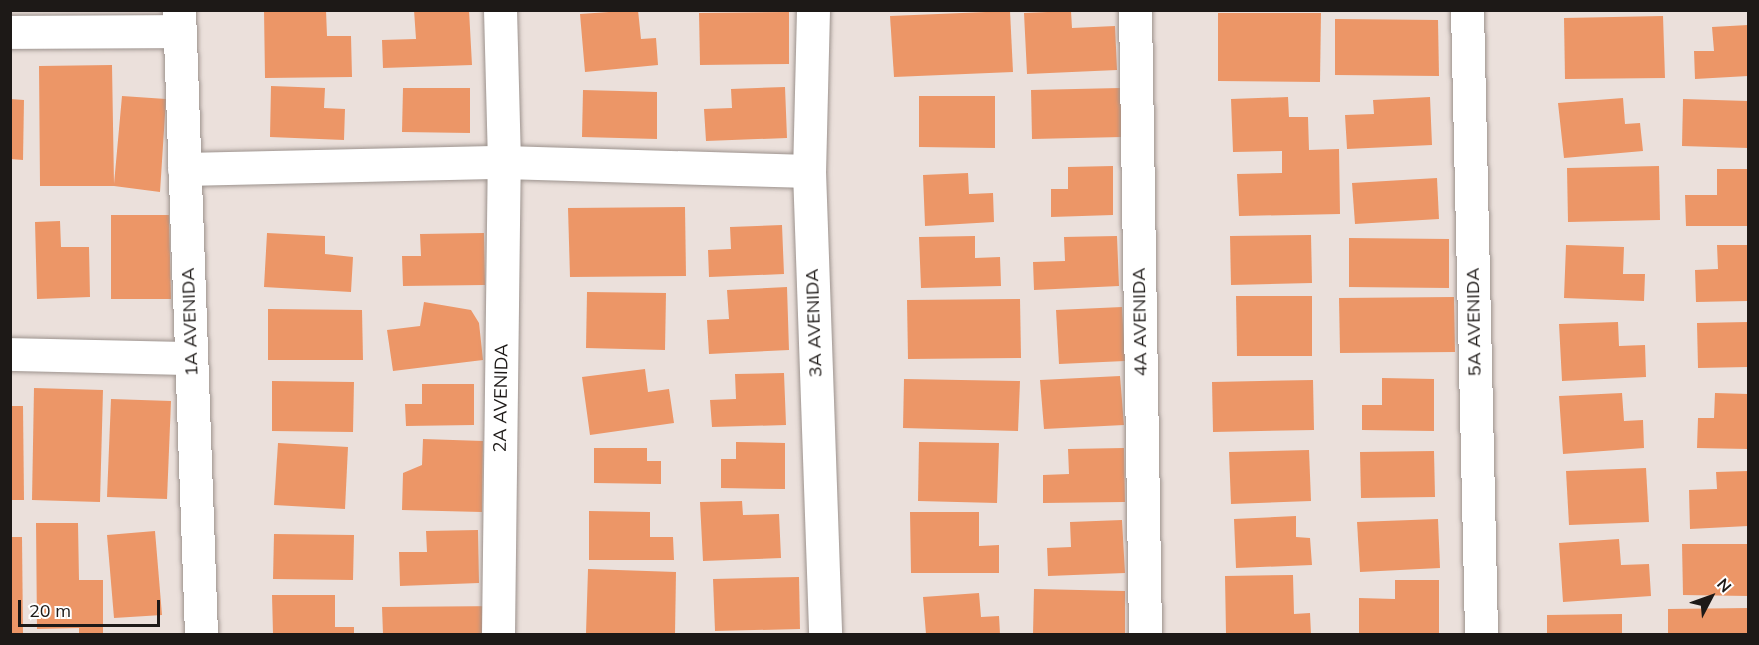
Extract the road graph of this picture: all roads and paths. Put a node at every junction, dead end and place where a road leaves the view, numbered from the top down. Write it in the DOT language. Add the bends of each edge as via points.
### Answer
graph roads {
  1 [pos="500,10"];
  2 [pos="813,10"];
  3 [pos="1135,10"];
  4 [pos="1467,10"];
  5 [pos="179,21"];
  6 [pos="10,32"];
  7 [pos="504,162"];
  8 [pos="184,169"];
  9 [pos="809,171"];
  10 [pos="10,354"];
  11 [pos="191,358"];
  12 [pos="201,634"];
  13 [pos="498,634"];
  14 [pos="825,634"];
  15 [pos="1145,634"];
  16 [pos="1481,634"];
  1 -- 7 [label="street, 2A AVENIDA"];
  2 -- 9 [label="street, 3A AVENIDA"];
  3 -- 15 [label="street, 4A AVENIDA"];
  4 -- 16 [label="street, 5A AVENIDA"];
  5 -- 6 [label="street"];
  5 -- 8 [label="street, 1A AVENIDA"];
  7 -- 8 [label="street"];
  7 -- 9 [label="street"];
  7 -- 13 [label="street, 2A AVENIDA"];
  8 -- 11 [label="street, 1A AVENIDA"];
  9 -- 14 [label="street, 3A AVENIDA"];
  10 -- 11 [label="street"];
  11 -- 12 [label="street, 1A AVENIDA"];
}
